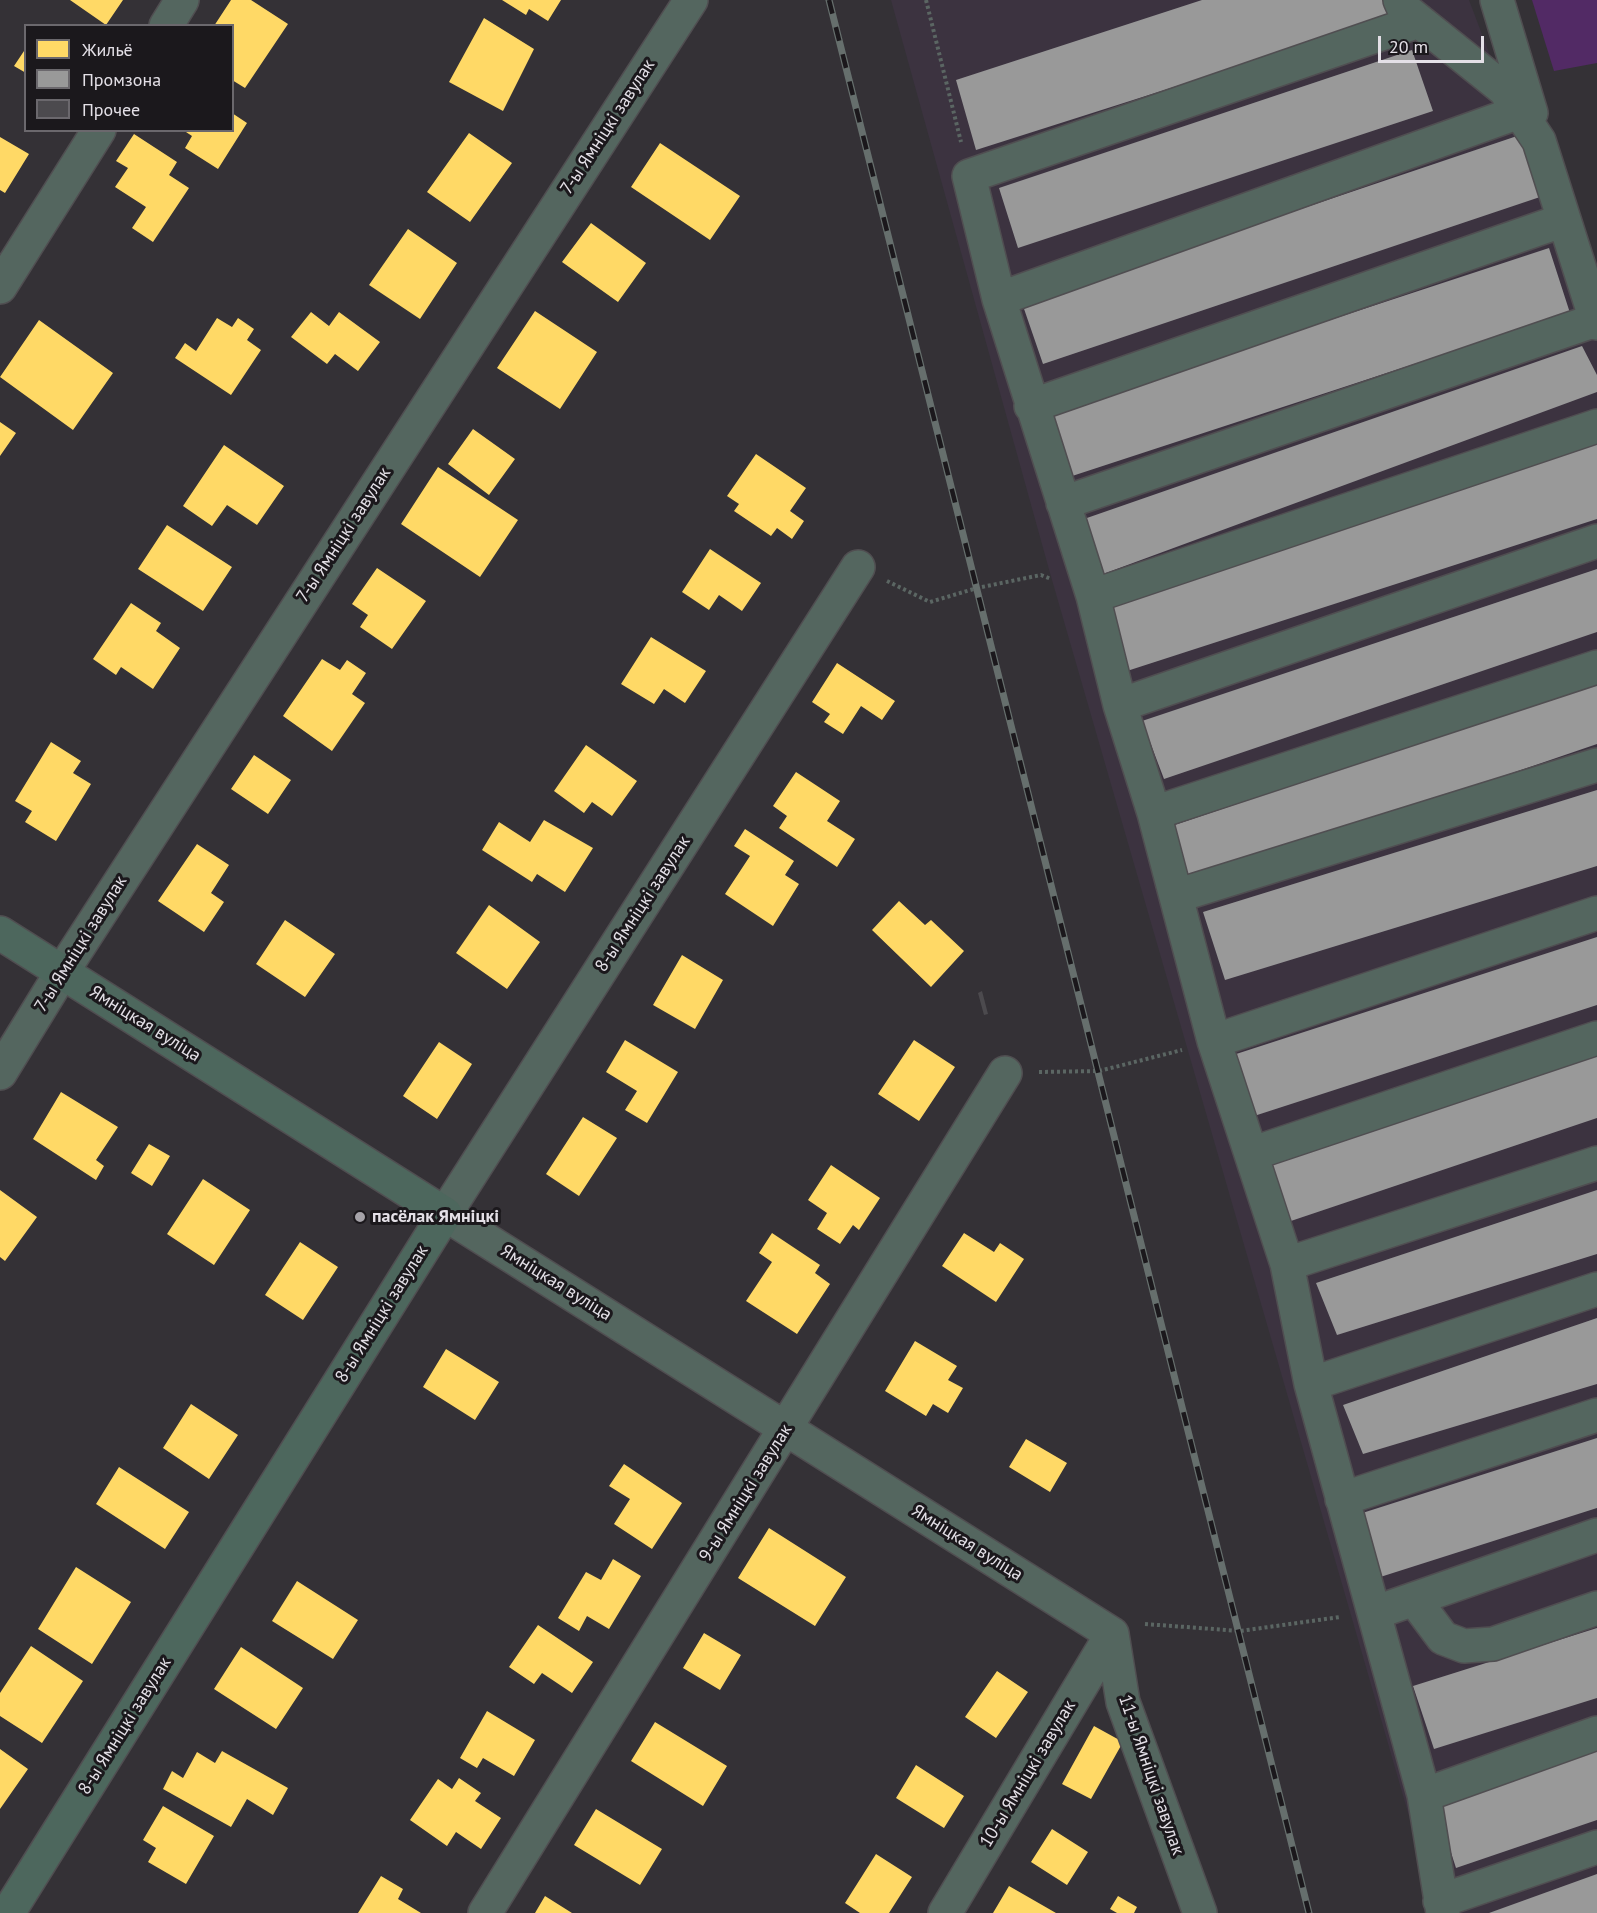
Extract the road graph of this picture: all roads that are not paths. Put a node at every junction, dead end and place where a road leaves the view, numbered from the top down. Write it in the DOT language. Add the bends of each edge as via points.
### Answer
graph roads {
  1 [pos="182,0"];
  2 [pos="691,0"];
  3 [pos="1497,0"];
  4 [pos="1409,11"];
  5 [pos="167,24"];
  6 [pos="1519,112"];
  7 [pos="98,132"];
  8 [pos="1539,141"];
  9 [pos="1564,220"];
  10 [pos="0,287"];
  11 [pos="999,298"];
  12 [pos="1596,321"];
  13 [pos="1031,406"];
  14 [pos="1597,426"];
  15 [pos="1063,504"];
  16 [pos="1597,541"];
  17 [pos="858,567"];
  18 [pos="1093,596"];
  19 [pos="1597,667"];
  20 [pos="1120,705"];
  21 [pos="1597,765"];
  22 [pos="1154,813"];
  23 [pos="1176,896"];
  24 [pos="1597,913"];
  25 [pos="0,933"];
  26 [pos="62,972"];
  27 [pos="1597,1038"];
  28 [pos="1214,1041"];
  29 [pos="0,1072"];
  30 [pos="1005,1072"];
  31 [pos="1251,1154"];
  32 [pos="1597,1163"];
  33 [pos="445,1214"];
  34 [pos="1287,1264"];
  35 [pos="1597,1289"];
  36 [pos="1311,1384"];
  37 [pos="1597,1415"];
  38 [pos="786,1429"];
  39 [pos="1342,1499"];
  40 [pos="1597,1535"];
  41 [pos="1414,1599"];
  42 [pos="1597,1608"];
  43 [pos="1374,1613"];
  44 [pos="1112,1634"];
  45 [pos="1597,1733"];
  46 [pos="1424,1795"];
  47 [pos="1597,1848"];
  48 [pos="1441,1907"];
  49 [pos="8,1913"];
  50 [pos="485,1913"];
  51 [pos="945,1913"];
  52 [pos="1200,1913"];
  1 -- 5 [label="street"];
  2 -- 26 [label="street, 7-ы Ямніцкі завулак"];
  3 -- 8 [label="street"];
  4 -- 6 [label="street" via="1505,90"];
  4 -- 11 [label="street" via="969,176"];
  6 -- 8 [label="street"];
  6 -- 11 [label="street"];
  7 -- 10 [label="street"];
  8 -- 9 [label="street"];
  9 -- 12 [label="street"];
  9 -- 13 [label="street"];
  11 -- 13 [label="street"];
  12 -- 15 [label="street"];
  13 -- 15 [label="street"];
  14 -- 18 [label="street"];
  15 -- 18 [label="street"];
  16 -- 20 [label="street"];
  17 -- 33 [label="street, 8-ы Ямніцкі завулак"];
  18 -- 20 [label="street"];
  19 -- 22 [label="street"];
  20 -- 22 [label="street"];
  21 -- 23 [label="street"];
  22 -- 23 [label="street"];
  23 -- 28 [label="street"];
  24 -- 28 [label="street"];
  25 -- 26 [label="main road, Ямніцкая вуліца"];
  26 -- 29 [label="street, 7-ы Ямніцкі завулак"];
  26 -- 33 [label="main road, Ямніцкая вуліца"];
  27 -- 31 [label="street"];
  28 -- 31 [label="street"];
  30 -- 38 [label="street, 9-ы Ямніцкі завулак"];
  31 -- 34 [label="street"];
  32 -- 34 [label="street"];
  33 -- 38 [label="street, Ямніцкая вуліца"];
  33 -- 49 [label="main road, 8-ы Ямніцкі завулак"];
  34 -- 36 [label="street"];
  35 -- 36 [label="street"];
  36 -- 39 [label="street"];
  37 -- 39 [label="street"];
  38 -- 44 [label="street, Ямніцкая вуліца"];
  38 -- 50 [label="street, 9-ы Ямніцкі завулак"];
  39 -- 43 [label="street"];
  40 -- 41 [label="street"];
  41 -- 42 [label="street" via="1443,1638 1464,1646 1493,1644"];
  41 -- 43 [label="street"];
  43 -- 46 [label="street"];
  44 -- 51 [label="street, 10-ы Ямніцкі завулак"];
  44 -- 52 [label="street, 11-ы Ямніцкі завулак" via="1123,1702"];
  45 -- 46 [label="street"];
  46 -- 48 [label="street"];
  47 -- 48 [label="street"];
}
